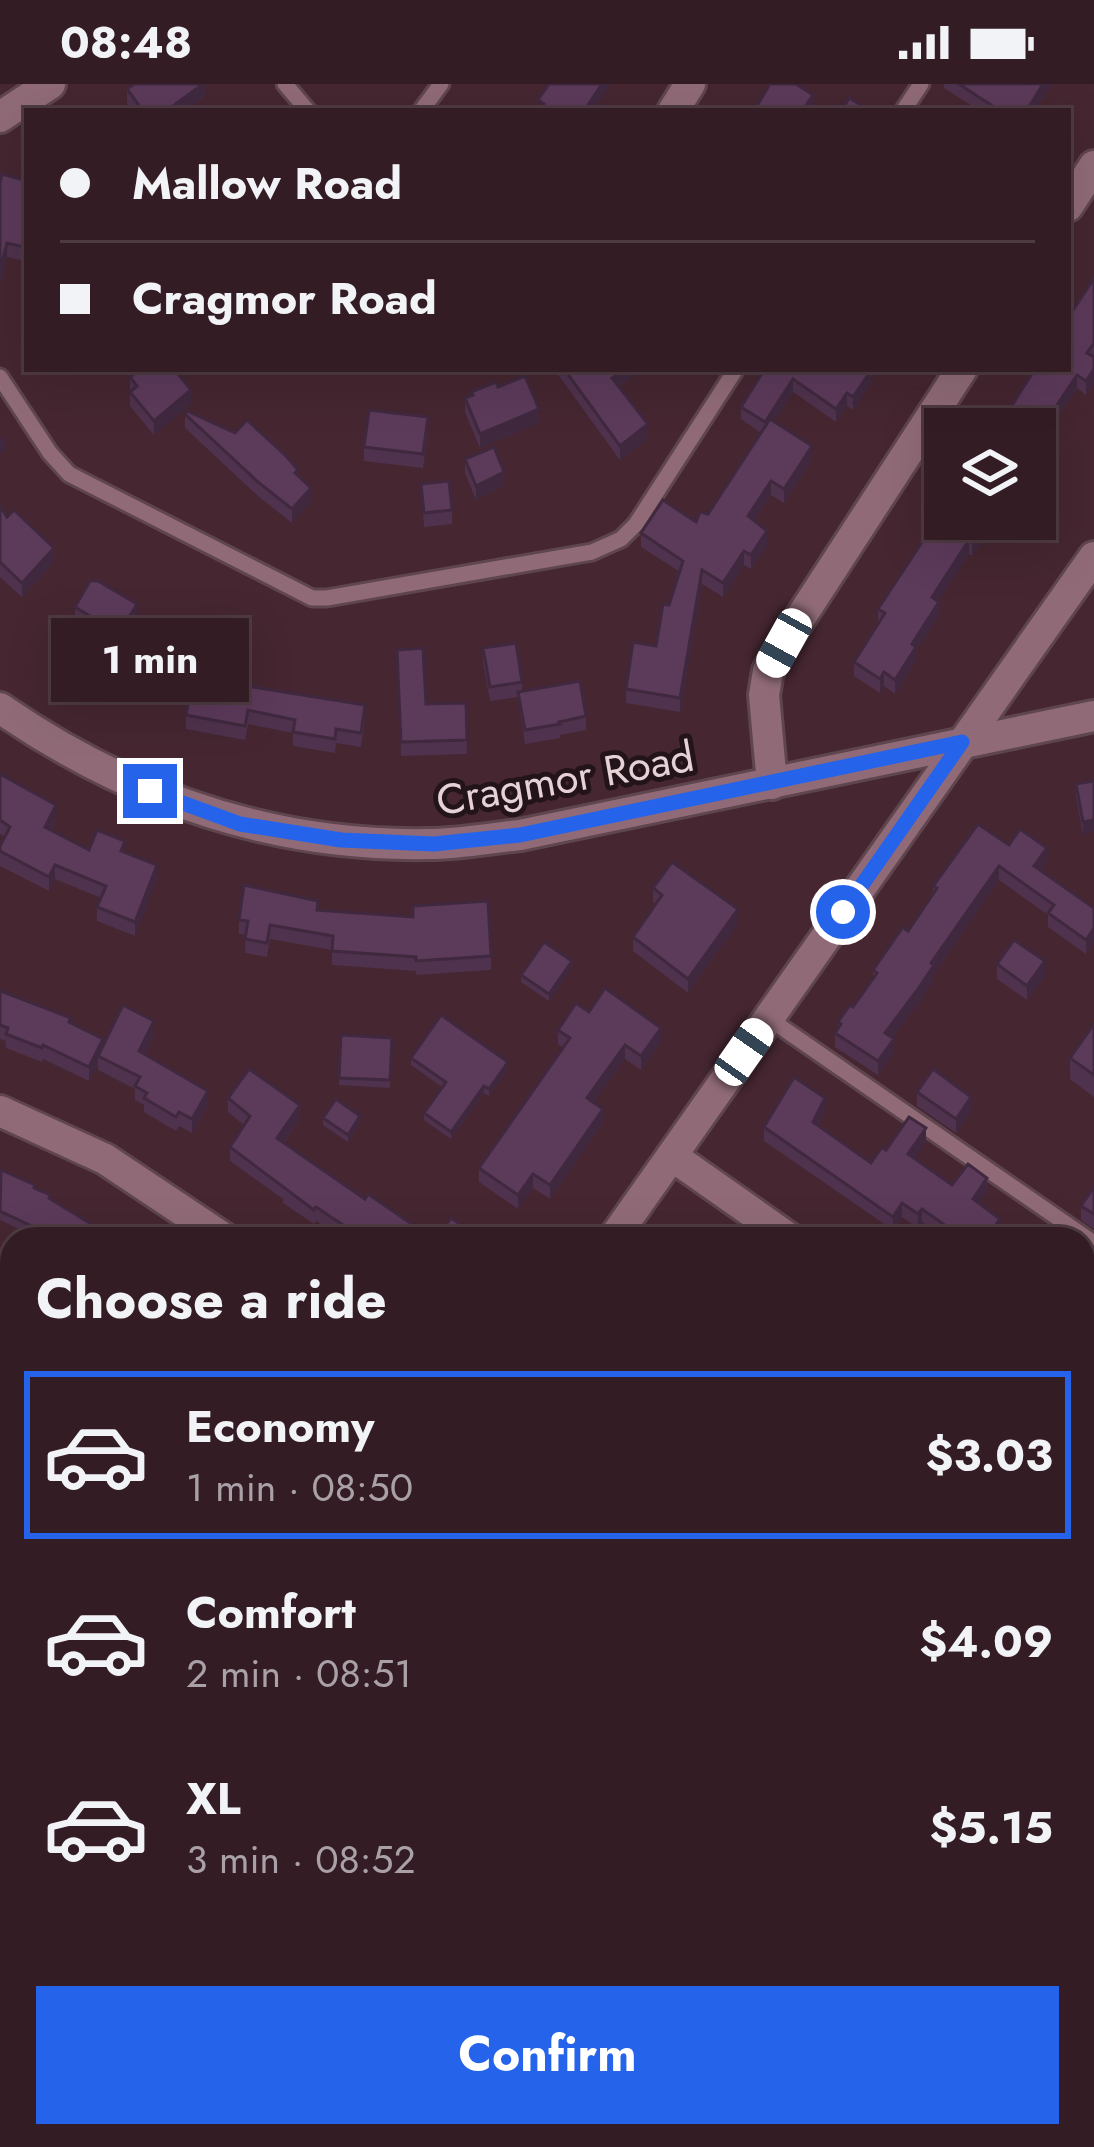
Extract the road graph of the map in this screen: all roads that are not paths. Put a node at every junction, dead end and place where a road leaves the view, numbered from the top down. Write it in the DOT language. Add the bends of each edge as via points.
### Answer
graph roads {
  1 [pos="285,84"];
  2 [pos="52,94"];
  3 [pos="305,108"];
  4 [pos="0,118"];
  5 [pos="1094,166"];
  6 [pos="1071,201"];
  7 [pos="734,372"];
  8 [pos="960,372"];
  9 [pos="0,376"];
  10 [pos="1094,557"];
  11 [pos="0,708"];
  12 [pos="1094,716"];
  13 [pos="962,742"];
  14 [pos="772,784"];
  15 [pos="768,1018"];
  16 [pos="0,1111"];
  17 [pos="672,1156"];
  18 [pos="207,1227"];
  19 [pos="622,1227"];
  20 [pos="773,1227"];
  21 [pos="1071,1227"];
  1 -- 3 [label="lane"];
  2 -- 4 [label="street"];
  5 -- 6 [label="street"];
  7 -- 9 [label="lane" via="621,539 592,552 327,598 312,598 69,475"];
  8 -- 14 [label="street" via="768,671"];
  10 -- 13 [label="street"];
  11 -- 14 [label="street, Cragmor Road" via="116,776 184,805 240,824 375,844 520,835"];
  12 -- 13 [label="street, Cragmor Road"];
  13 -- 14 [label="street, Cragmor Road"];
  13 -- 15 [label="street"];
  15 -- 17 [label="street"];
  15 -- 21 [label="lane"];
  16 -- 18 [label="street" via="105,1159"];
  17 -- 19 [label="street"];
  17 -- 20 [label="street"];
}
